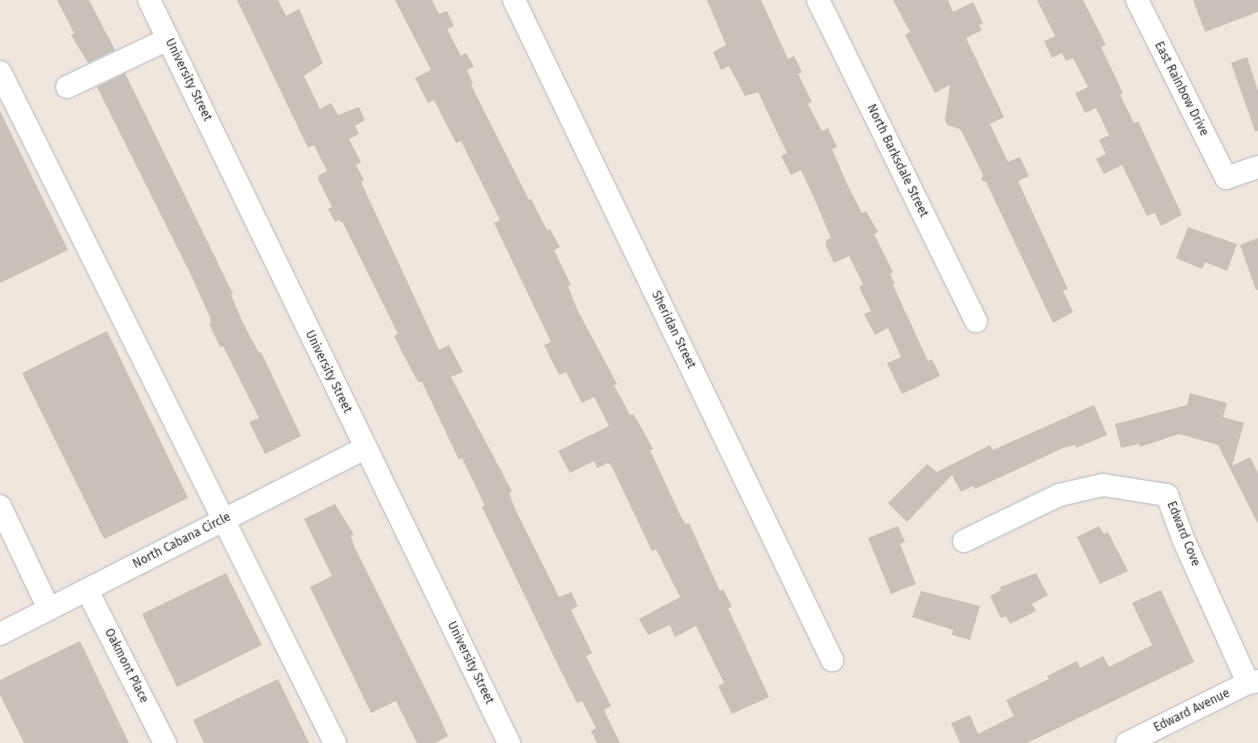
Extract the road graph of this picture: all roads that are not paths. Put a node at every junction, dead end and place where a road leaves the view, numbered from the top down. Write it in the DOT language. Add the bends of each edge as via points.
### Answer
graph roads {
  1 [pos="149,0"];
  2 [pos="514,0"];
  3 [pos="818,0"];
  4 [pos="1137,0"];
  5 [pos="168,39"];
  6 [pos="0,72"];
  7 [pos="67,87"];
  8 [pos="1258,167"];
  9 [pos="976,321"];
  10 [pos="365,448"];
  11 [pos="0,506"];
  12 [pos="225,519"];
  13 [pos="964,541"];
  14 [pos="87,590"];
  15 [pos="50,609"];
  16 [pos="0,634"];
  17 [pos="832,660"];
  18 [pos="1253,682"];
  19 [pos="165,743"];
  20 [pos="335,743"];
  21 [pos="509,743"];
  22 [pos="1127,743"];
  1 -- 5 [label="street, University Street"];
  2 -- 17 [label="street, Sheridan Street"];
  3 -- 9 [label="street, North Barksdale Street"];
  4 -- 8 [label="street, East Rainbow Drive" via="1226,178"];
  5 -- 7 [label="street"];
  5 -- 10 [label="street, University Street"];
  6 -- 12 [label="street"];
  10 -- 12 [label="street, North Cabana Circle"];
  10 -- 21 [label="street, University Street"];
  11 -- 15 [label="street"];
  12 -- 14 [label="street, North Cabana Circle"];
  12 -- 20 [label="street"];
  13 -- 18 [label="street, Edward Cove" via="1066,493 1103,485 1167,495 1184,541"];
  14 -- 15 [label="street, North Cabana Circle"];
  14 -- 19 [label="street, Oakmont Place"];
  15 -- 16 [label="street, North Cabana Circle"];
  18 -- 22 [label="street, Edward Avenue"];
}
